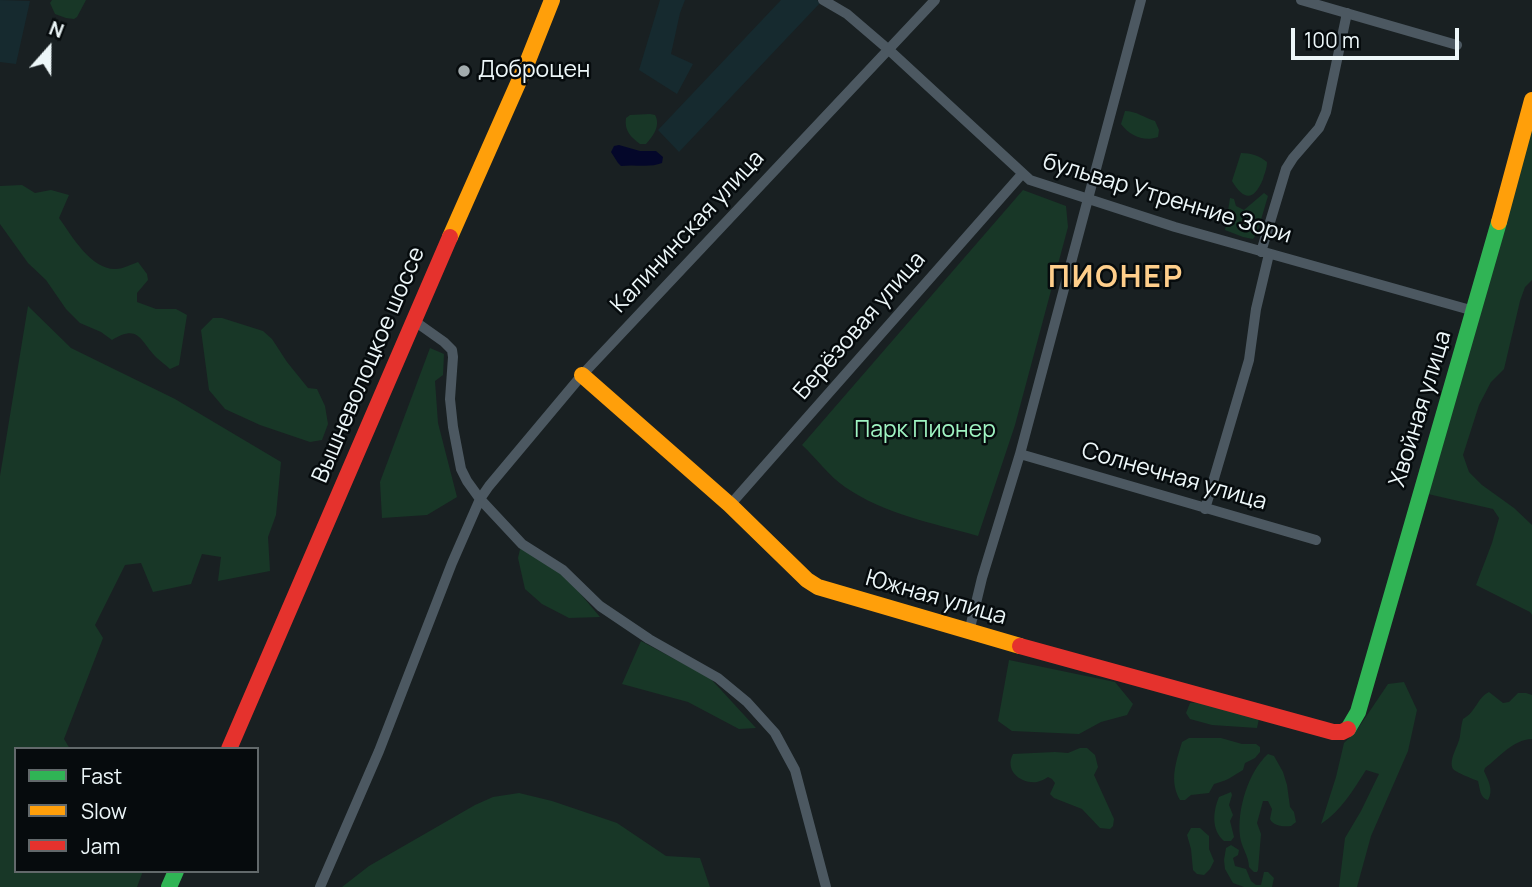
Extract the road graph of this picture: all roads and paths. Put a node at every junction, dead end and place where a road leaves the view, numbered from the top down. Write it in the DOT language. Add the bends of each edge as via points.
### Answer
graph roads {
  1 [pos="552,0"];
  2 [pos="823,0"];
  3 [pos="935,0"];
  4 [pos="1141,0"];
  5 [pos="1301,0"];
  6 [pos="1347,13"];
  7 [pos="1457,45"];
  8 [pos="889,50"];
  9 [pos="1532,100"];
  10 [pos="1022,174"];
  11 [pos="1088,200"];
  12 [pos="1265,253"];
  13 [pos="1475,311"];
  14 [pos="413,320"];
  15 [pos="582,375"];
  16 [pos="1020,454"];
  17 [pos="480,499"];
  18 [pos="730,505"];
  19 [pos="1205,509"];
  20 [pos="1316,540"];
  21 [pos="969,632"];
  22 [pos="1349,729"];
  23 [pos="230,747"];
  24 [pos="320,887"];
  25 [pos="826,887"];
  1 -- 14 [label="street, Вышневолоцкое шоссе"];
  2 -- 8 [label="street, бульвар Утренние Зори"];
  3 -- 8 [label="street, Калининская улица"];
  4 -- 11 [label="street"];
  5 -- 6 [label="street"];
  6 -- 7 [label="street"];
  6 -- 12 [label="street" via="1325,112 1319,128 1286,169"];
  8 -- 10 [label="street, бульвар Утренние Зори"];
  8 -- 15 [label="street, Калининская улица"];
  9 -- 13 [label="street, Хвойная улица"];
  10 -- 11 [label="street, бульвар Утренние Зори"];
  10 -- 18 [label="street, Берёзовая улица"];
  11 -- 12 [label="street, бульвар Утренние Зори"];
  11 -- 16 [label="street"];
  12 -- 13 [label="street, бульвар Утренние Зори"];
  12 -- 19 [label="street" via="1249,360"];
  13 -- 22 [label="street, Хвойная улица" via="1358,712"];
  14 -- 17 [label="street" via="452,350 450,399 457,454 461,470"];
  14 -- 23 [label="street, Вышневолоцкое шоссе"];
  15 -- 17 [label="street, Калининская улица"];
  15 -- 18 [label="street, Южная улица"];
  16 -- 19 [label="street, Солнечная улица"];
  16 -- 21 [label="street"];
  17 -- 24 [label="street, Калининская улица"];
  17 -- 25 [label="street" via="522,544 564,570 600,606 718,678 775,733 795,770"];
  18 -- 21 [label="street, Южная улица" via="818,587"];
  19 -- 20 [label="street, Солнечная улица"];
  21 -- 22 [label="street, Южная улица" via="1333,732"];
}
